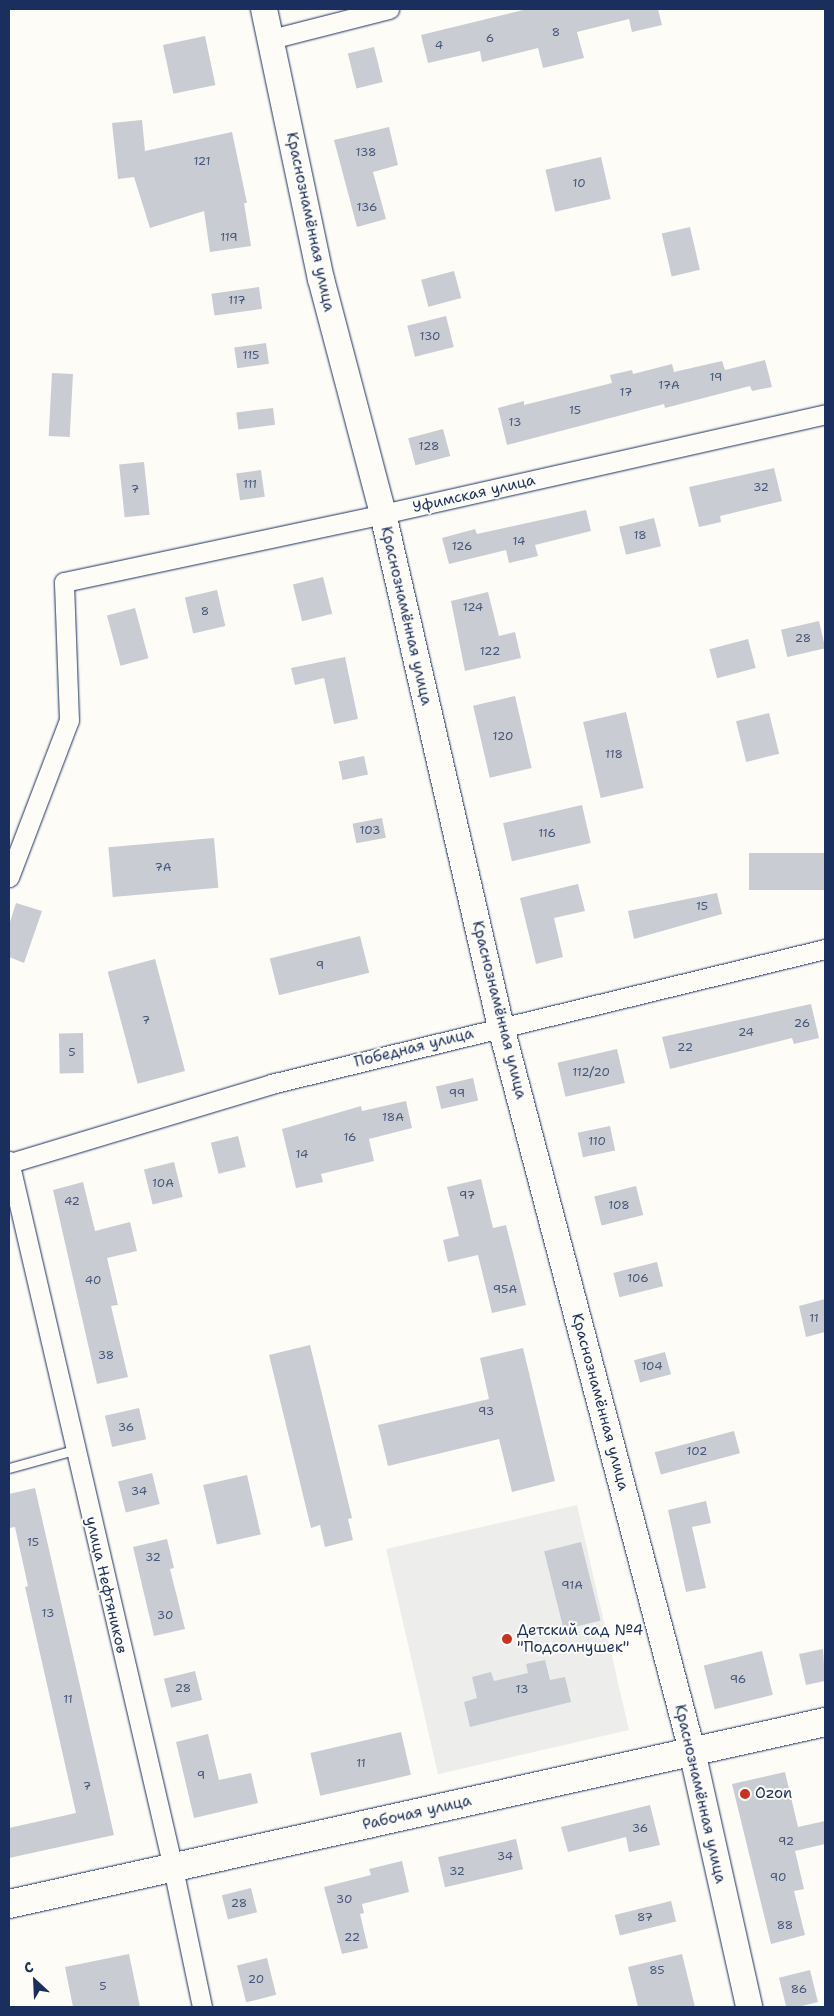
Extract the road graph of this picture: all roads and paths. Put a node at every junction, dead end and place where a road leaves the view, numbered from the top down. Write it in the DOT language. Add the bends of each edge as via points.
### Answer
graph roads {
  1 [pos="264,9"];
  2 [pos="389,9"];
  3 [pos="271,39"];
  4 [pos="825,414"];
  5 [pos="383,514"];
  6 [pos="9,877"];
  7 [pos="825,949"];
  8 [pos="501,1026"];
  9 [pos="9,1162"];
  10 [pos="74,1450"];
  11 [pos="9,1468"];
  12 [pos="825,1722"];
  13 [pos="692,1751"];
  14 [pos="173,1868"];
  15 [pos="9,1904"];
  16 [pos="202,2007"];
  17 [pos="749,2007"];
  1 -- 3 [label="street, Краснознамённая улица"];
  2 -- 3 [label="street"];
  3 -- 5 [label="street, Краснознамённая улица" via="321,279"];
  4 -- 5 [label="street, Уфимская улица"];
  5 -- 6 [label="street, Уфимская улица" via="64,582 70,720"];
  5 -- 8 [label="street, Краснознамённая улица"];
  7 -- 8 [label="street, Победная улица"];
  8 -- 9 [label="street, Победная улица" via="271,1084"];
  8 -- 13 [label="street, Краснознамённая улица"];
  9 -- 10 [label="street, улица Нефтяников"];
  10 -- 11 [label="lane"];
  10 -- 14 [label="street, улица Нефтяников"];
  12 -- 13 [label="main road, Рабочая улица"];
  13 -- 14 [label="main road, Рабочая улица"];
  13 -- 17 [label="street, Краснознамённая улица"];
  14 -- 15 [label="main road, Рабочая улица"];
  14 -- 16 [label="street, улица Нефтяников"];
}
